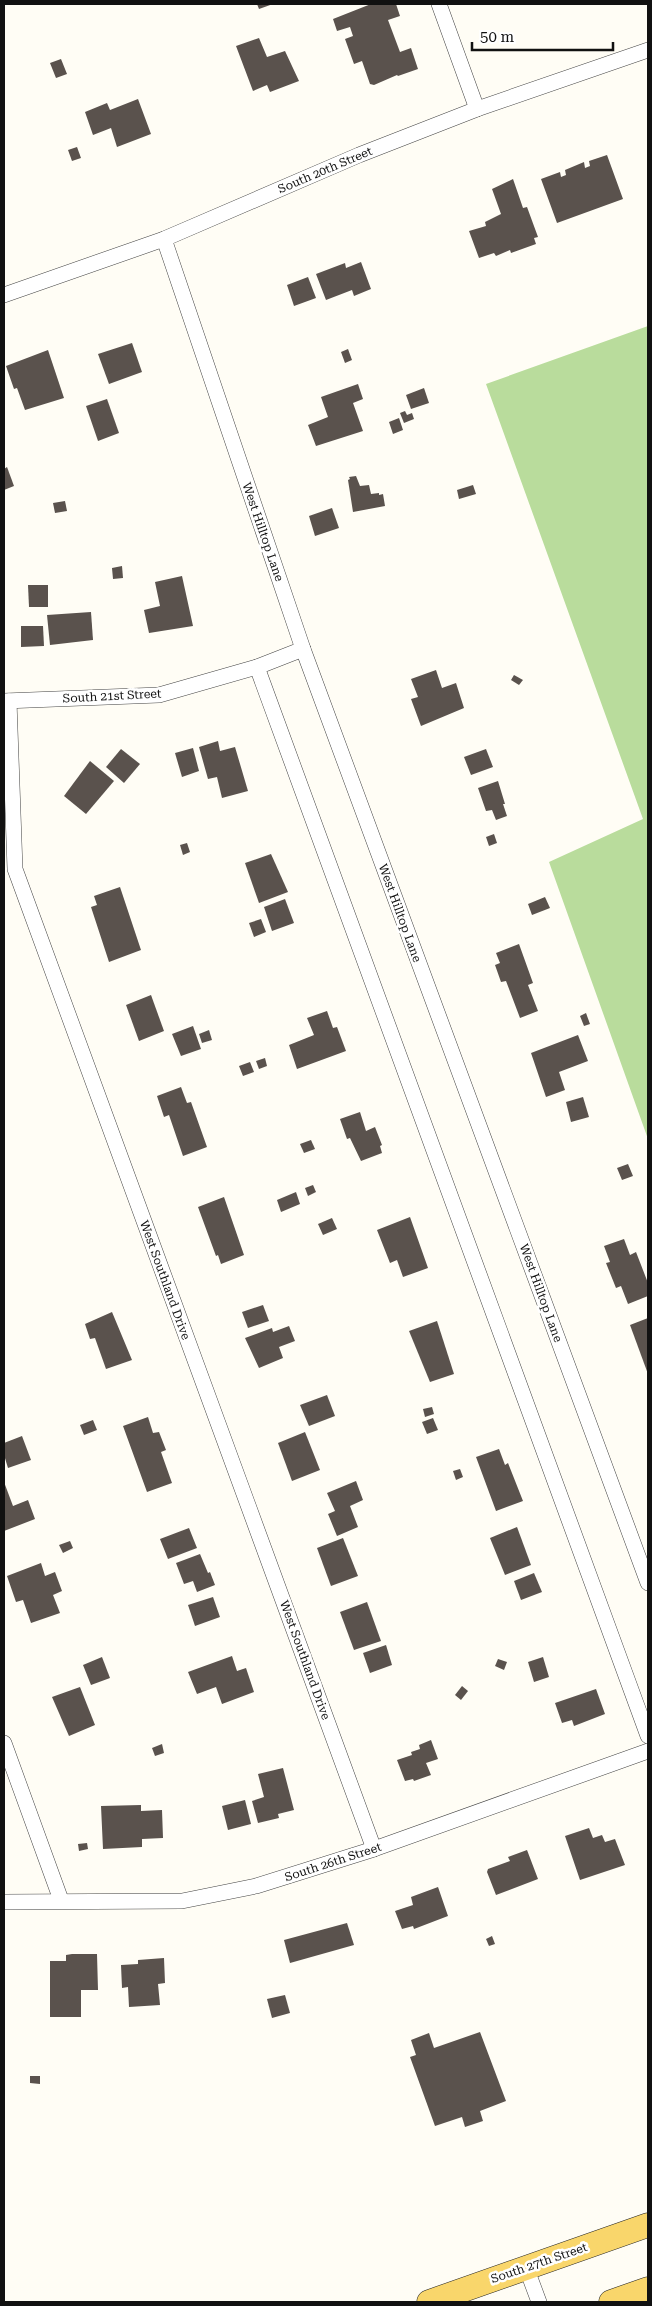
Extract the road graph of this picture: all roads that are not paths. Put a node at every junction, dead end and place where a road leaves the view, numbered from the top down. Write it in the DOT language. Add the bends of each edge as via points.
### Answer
graph roads {
  1 [pos="439,4"];
  2 [pos="648,50"];
  3 [pos="477,109"];
  4 [pos="164,239"];
  5 [pos="4,296"];
  6 [pos="302,649"];
  7 [pos="257,667"];
  8 [pos="6,701"];
  9 [pos="648,1583"];
  10 [pos="648,1736"];
  11 [pos="4,1743"];
  12 [pos="648,1751"];
  13 [pos="374,1849"];
  14 [pos="61,1900"];
  15 [pos="4,1902"];
  16 [pos="648,2225"];
  17 [pos="526,2267"];
  18 [pos="648,2289"];
  19 [pos="430,2302"];
  20 [pos="538,2302"];
  21 [pos="612,2302"];
  1 -- 3 [label="street"];
  2 -- 3 [label="street, South 20th Street"];
  3 -- 4 [label="street, South 20th Street" via="350,159"];
  4 -- 5 [label="street, South 20th Street"];
  4 -- 6 [label="street, West Hilltop Lane"];
  6 -- 7 [label="street, South 21st Street"];
  6 -- 9 [label="street, West Hilltop Lane"];
  7 -- 8 [label="street, South 21st Street" via="159,695"];
  7 -- 10 [label="street"];
  8 -- 13 [label="street, West Southland Drive" via="15,870"];
  11 -- 14 [label="street"];
  12 -- 13 [label="street, South 26th Street"];
  13 -- 14 [label="street, South 26th Street" via="256,1886 182,1901"];
  14 -- 15 [label="street, South 26th Street"];
  16 -- 17 [label="main road, South 27th Street"];
  17 -- 19 [label="main road, South 27th Street"];
  17 -- 20 [label="street"];
  18 -- 21 [label="main road"];
}
